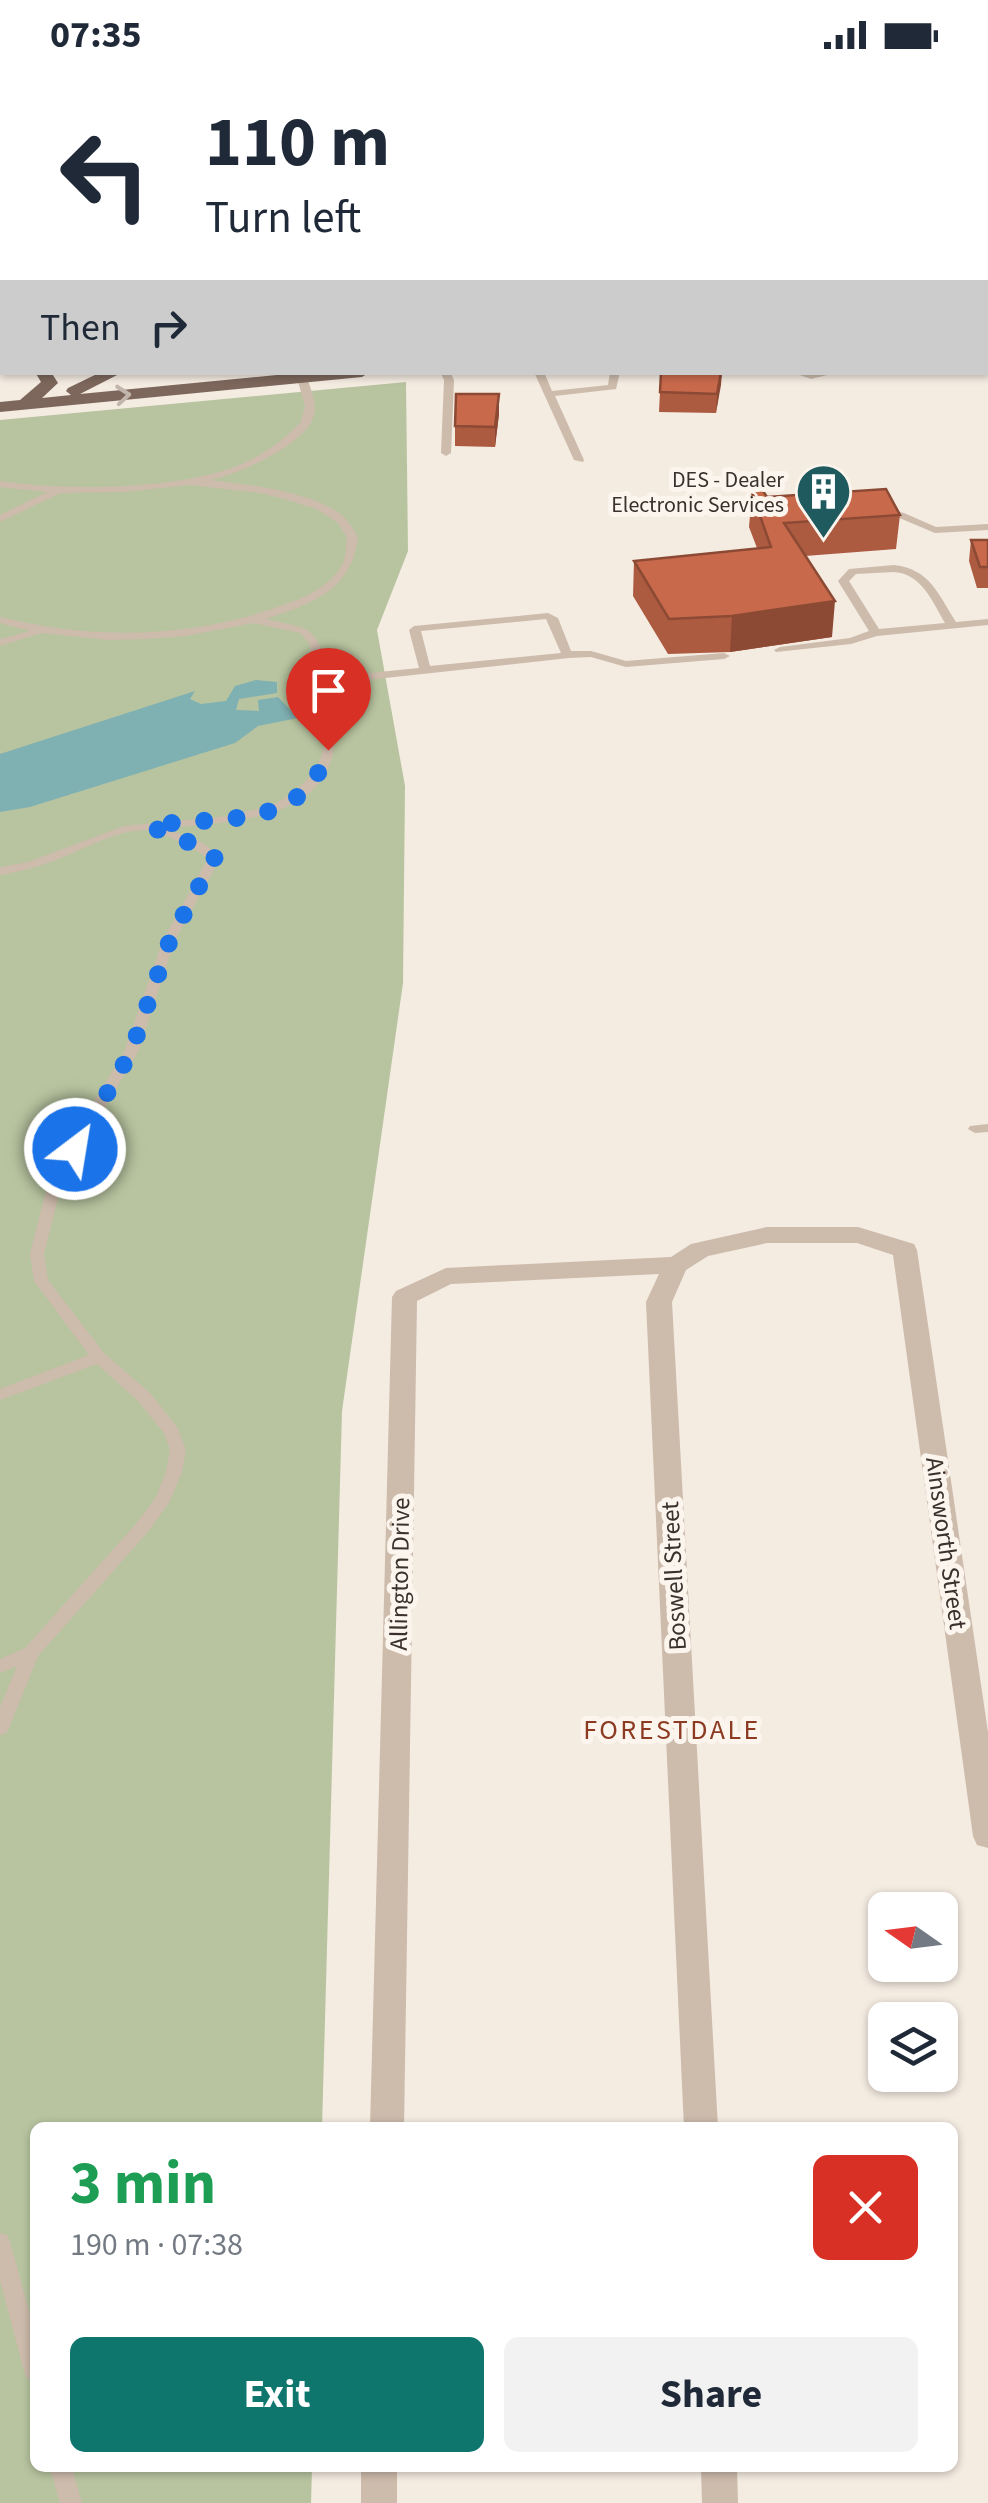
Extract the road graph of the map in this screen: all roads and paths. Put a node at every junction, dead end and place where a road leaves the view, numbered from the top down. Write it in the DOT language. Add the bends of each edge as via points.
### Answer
graph roads {
  1 [pos="45,375"];
  2 [pos="109,375"];
  3 [pos="244,375"];
  4 [pos="324,375"];
  5 [pos="446,375"];
  6 [pos="540,375"];
  7 [pos="614,375"];
  8 [pos="285,378"];
  9 [pos="548,394"];
  10 [pos="26,404"];
  11 [pos="0,406"];
  12 [pos="446,453"];
  13 [pos="580,460"];
  14 [pos="185,481"];
  15 [pos="0,484"];
  16 [pos="56,492"];
  17 [pos="872,510"];
  18 [pos="0,519"];
  19 [pos="988,527"];
  20 [pos="0,620"];
  21 [pos="252,620"];
  22 [pos="988,622"];
  23 [pos="952,625"];
  24 [pos="37,632"];
  25 [pos="876,633"];
  26 [pos="0,643"];
  27 [pos="780,650"];
  28 [pos="567,655"];
  29 [pos="724,656"];
  30 [pos="426,671"];
  31 [pos="323,681"];
  32 [pos="149,826"];
  33 [pos="0,872"];
  34 [pos="676,1265"];
  35 [pos="99,1357"];
  36 [pos="0,1394"];
  37 [pos="31,1654"];
  38 [pos="0,1666"];
  39 [pos="0,1728"];
  40 [pos="988,1836"];
  41 [pos="387,2122"];
  42 [pos="701,2122"];
  43 [pos="0,2242"];
  44 [pos="30,2353"];
  45 [pos="62,2472"];
  46 [pos="380,2472"];
  47 [pos="719,2472"];
  48 [pos="71,2503"];
  49 [pos="379,2503"];
  50 [pos="720,2503"];
  1 -- 10 [label="main road" via="50,383"];
  2 -- 10 [label="main road"];
  3 -- 8 [label="main road"];
  4 -- 8 [label="main road"];
  5 -- 12 [label="lane"];
  6 -- 9 [label="lane"];
  7 -- 9 [label="lane" via="613,387"];
  10 -- 8 [label="main road, one-way"];
  8 -- 14 [label="lane" via="310,402 303,426 246,467"];
  9 -- 13 [label="lane"];
  10 -- 11 [label="main road"];
  14 -- 16 [label="lane"];
  14 -- 21 [label="lane" via="301,498 340,520 351,536 352,555 340,577 292,607"];
  15 -- 16 [label="lane"];
  16 -- 18 [label="lane"];
  17 -- 19 [label="lane" via="935,530"];
  20 -- 24 [label="lane"];
  21 -- 24 [label="lane" via="164,633"];
  21 -- 31 [label="lane" via="304,632 314,642"];
  22 -- 23 [label="lane"];
  23 -- 25 [label="lane"];
  23 -- 25 [label="lane" via="918,572 853,571 843,581"];
  24 -- 26 [label="lane"];
  25 -- 27 [label="lane"];
  28 -- 29 [label="lane" via="626,664"];
  28 -- 30 [label="lane"];
  28 -- 30 [label="lane" via="548,616 418,628"];
  30 -- 31 [label="lane"];
  31 -- 32 [label="lane" via="332,736 322,768 298,799 245,817"];
  32 -- 33 [label="lane"];
  32 -- 35 [label="lane" via="215,857 170,940 131,1052 57,1175 37,1254 41,1281"];
  34 -- 40 [label="street, Ainsworth Street" via="700,1250 767,1235 858,1235 905,1250"];
  34 -- 41 [label="street, Allington Drive" via="446,1276 405,1297"];
  34 -- 42 [label="street, Boswell Street" via="659,1302"];
  35 -- 36 [label="lane"];
  35 -- 37 [label="lane" via="171,1431 178,1450 174,1472 141,1528"];
  37 -- 38 [label="lane"];
  37 -- 39 [label="lane"];
  43 -- 44 [label="lane"];
  45 -- 48 [label="lane"];
  46 -- 49 [label="street"];
  47 -- 50 [label="street"];
}
